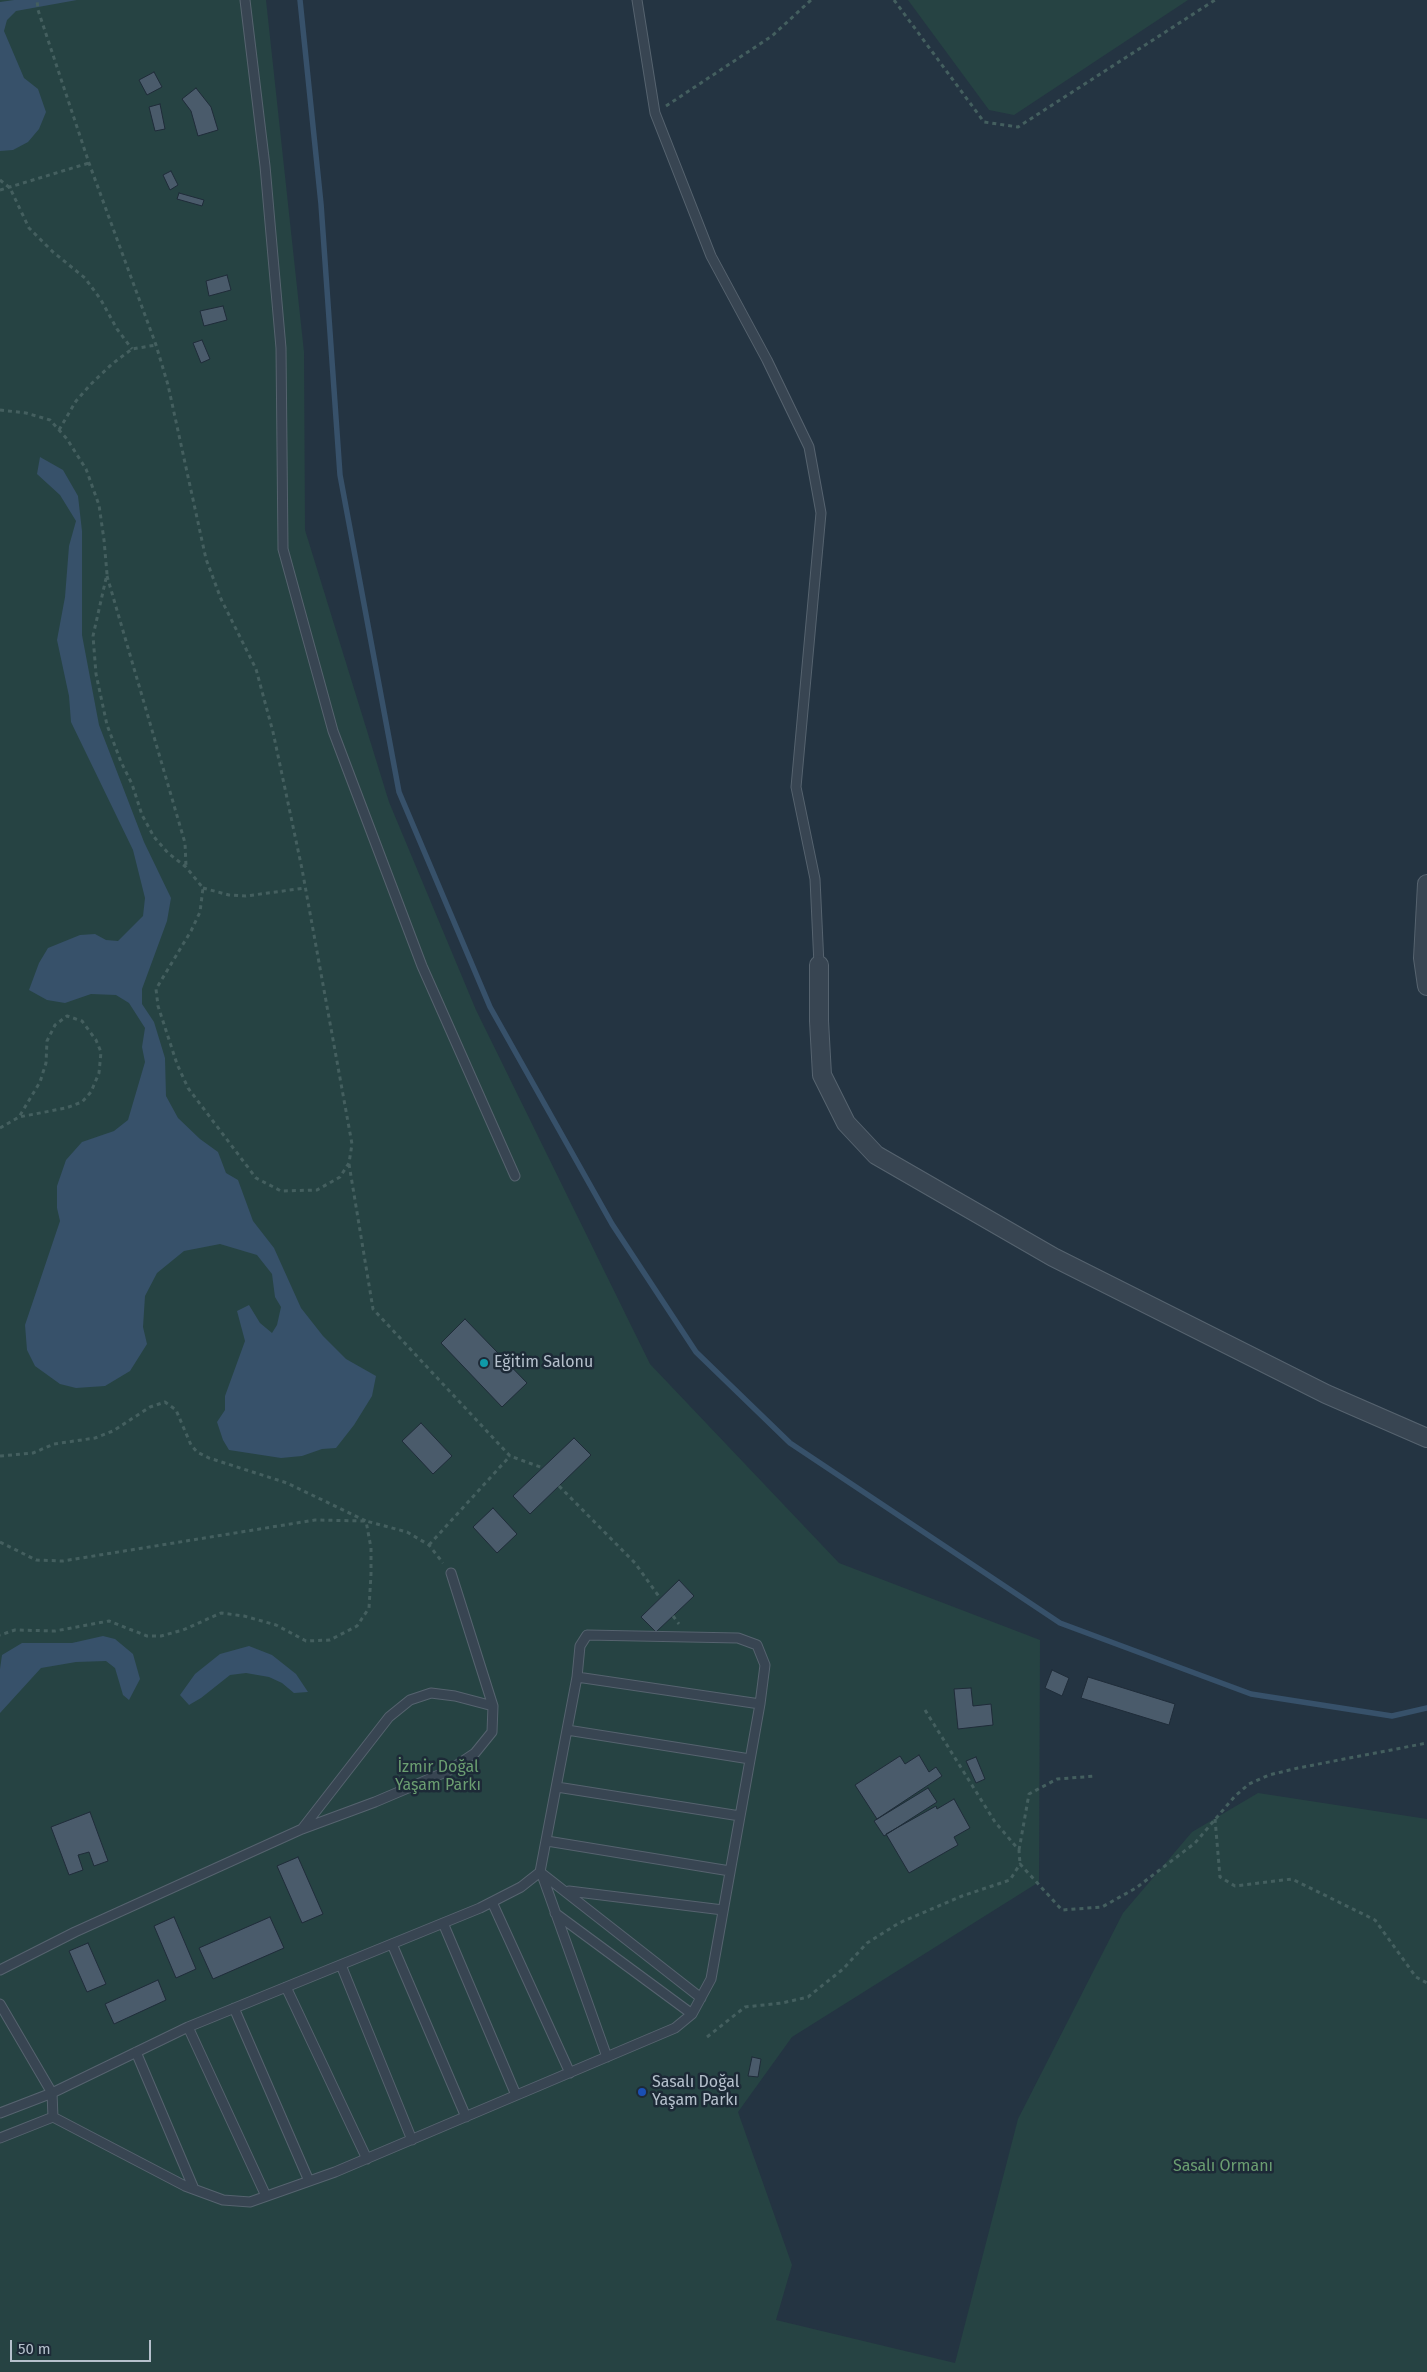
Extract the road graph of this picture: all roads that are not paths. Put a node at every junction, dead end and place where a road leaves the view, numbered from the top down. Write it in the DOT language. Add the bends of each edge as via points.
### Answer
graph roads {
  1 [pos="245,0"];
  2 [pos="637,0"];
  3 [pos="1427,884"];
  4 [pos="819,965"];
  5 [pos="1427,986"];
  6 [pos="515,1176"];
  7 [pos="1427,1438"];
  8 [pos="451,1573"];
  9 [pos="577,1677"];
  10 [pos="760,1704"];
  11 [pos="493,1706"];
  12 [pos="567,1730"];
  13 [pos="750,1759"];
  14 [pos="557,1788"];
  15 [pos="740,1816"];
  16 [pos="302,1829"];
  17 [pos="547,1841"];
  18 [pos="730,1870"];
  19 [pos="540,1872"];
  20 [pos="568,1891"];
  21 [pos="492,1902"];
  22 [pos="723,1910"];
  23 [pos="556,1913"];
  24 [pos="443,1923"];
  25 [pos="392,1944"];
  26 [pos="341,1965"];
  27 [pos="0,1970"];
  28 [pos="286,1987"];
  29 [pos="701,1998"];
  30 [pos="0,2004"];
  31 [pos="234,2008"];
  32 [pos="692,2014"];
  33 [pos="188,2026"];
  34 [pos="136,2052"];
  35 [pos="607,2057"];
  36 [pos="570,2073"];
  37 [pos="52,2093"];
  38 [pos="516,2095"];
  39 [pos="0,2113"];
  40 [pos="53,2117"];
  41 [pos="466,2117"];
  42 [pos="0,2138"];
  43 [pos="412,2140"];
  44 [pos="367,2159"];
  45 [pos="309,2181"];
  46 [pos="194,2189"];
  47 [pos="266,2196"];
  1 -- 6 [label="lane" via="265,166 281,348 283,549 334,731 422,966"];
  2 -- 4 [label="lane" via="655,113 711,256 810,447 821,512 796,787 815,878"];
  3 -- 5 [label="street" via="1423,958"];
  4 -- 7 [label="street" via="822,1075 846,1123 876,1155 1062,1261 1326,1394"];
  8 -- 11 [label="lane"];
  9 -- 10 [label="lane"];
  9 -- 10 [label="lane" via="580,1646 587,1635 738,1638 757,1645 765,1664"];
  9 -- 12 [label="lane"];
  10 -- 13 [label="lane"];
  11 -- 16 [label="lane" via="492,1732 475,1753 462,1762 415,1786"];
  11 -- 16 [label="lane" via="455,1696 431,1694 410,1700 389,1717"];
  12 -- 13 [label="lane"];
  12 -- 14 [label="lane"];
  13 -- 15 [label="lane"];
  14 -- 15 [label="lane"];
  14 -- 17 [label="lane"];
  15 -- 18 [label="lane"];
  16 -- 27 [label="lane" via="75,1932"];
  17 -- 18 [label="lane"];
  17 -- 19 [label="lane"];
  18 -- 22 [label="lane"];
  19 -- 20 [label="lane"];
  19 -- 21 [label="lane"];
  19 -- 23 [label="lane"];
  20 -- 22 [label="lane"];
  20 -- 29 [label="lane"];
  21 -- 24 [label="lane"];
  21 -- 36 [label="lane"];
  22 -- 29 [label="lane" via="711,1979"];
  23 -- 32 [label="lane"];
  23 -- 35 [label="lane"];
  24 -- 25 [label="lane"];
  24 -- 38 [label="lane"];
  25 -- 26 [label="lane"];
  25 -- 41 [label="lane"];
  26 -- 28 [label="lane"];
  26 -- 43 [label="lane"];
  28 -- 31 [label="lane"];
  28 -- 44 [label="lane"];
  29 -- 32 [label="lane"];
  30 -- 37 [label="lane"];
  31 -- 33 [label="lane"];
  31 -- 45 [label="lane"];
  32 -- 35 [label="lane" via="675,2028"];
  33 -- 34 [label="lane"];
  33 -- 47 [label="lane"];
  34 -- 37 [label="lane"];
  34 -- 46 [label="lane"];
  35 -- 36 [label="lane"];
  36 -- 38 [label="lane"];
  37 -- 39 [label="lane"];
  37 -- 40 [label="lane"];
  38 -- 41 [label="lane"];
  40 -- 42 [label="lane"];
  40 -- 46 [label="lane"];
  41 -- 43 [label="lane"];
  43 -- 44 [label="lane"];
  44 -- 45 [label="lane"];
  45 -- 47 [label="lane"];
  46 -- 47 [label="lane" via="223,2200 250,2202"];
}
